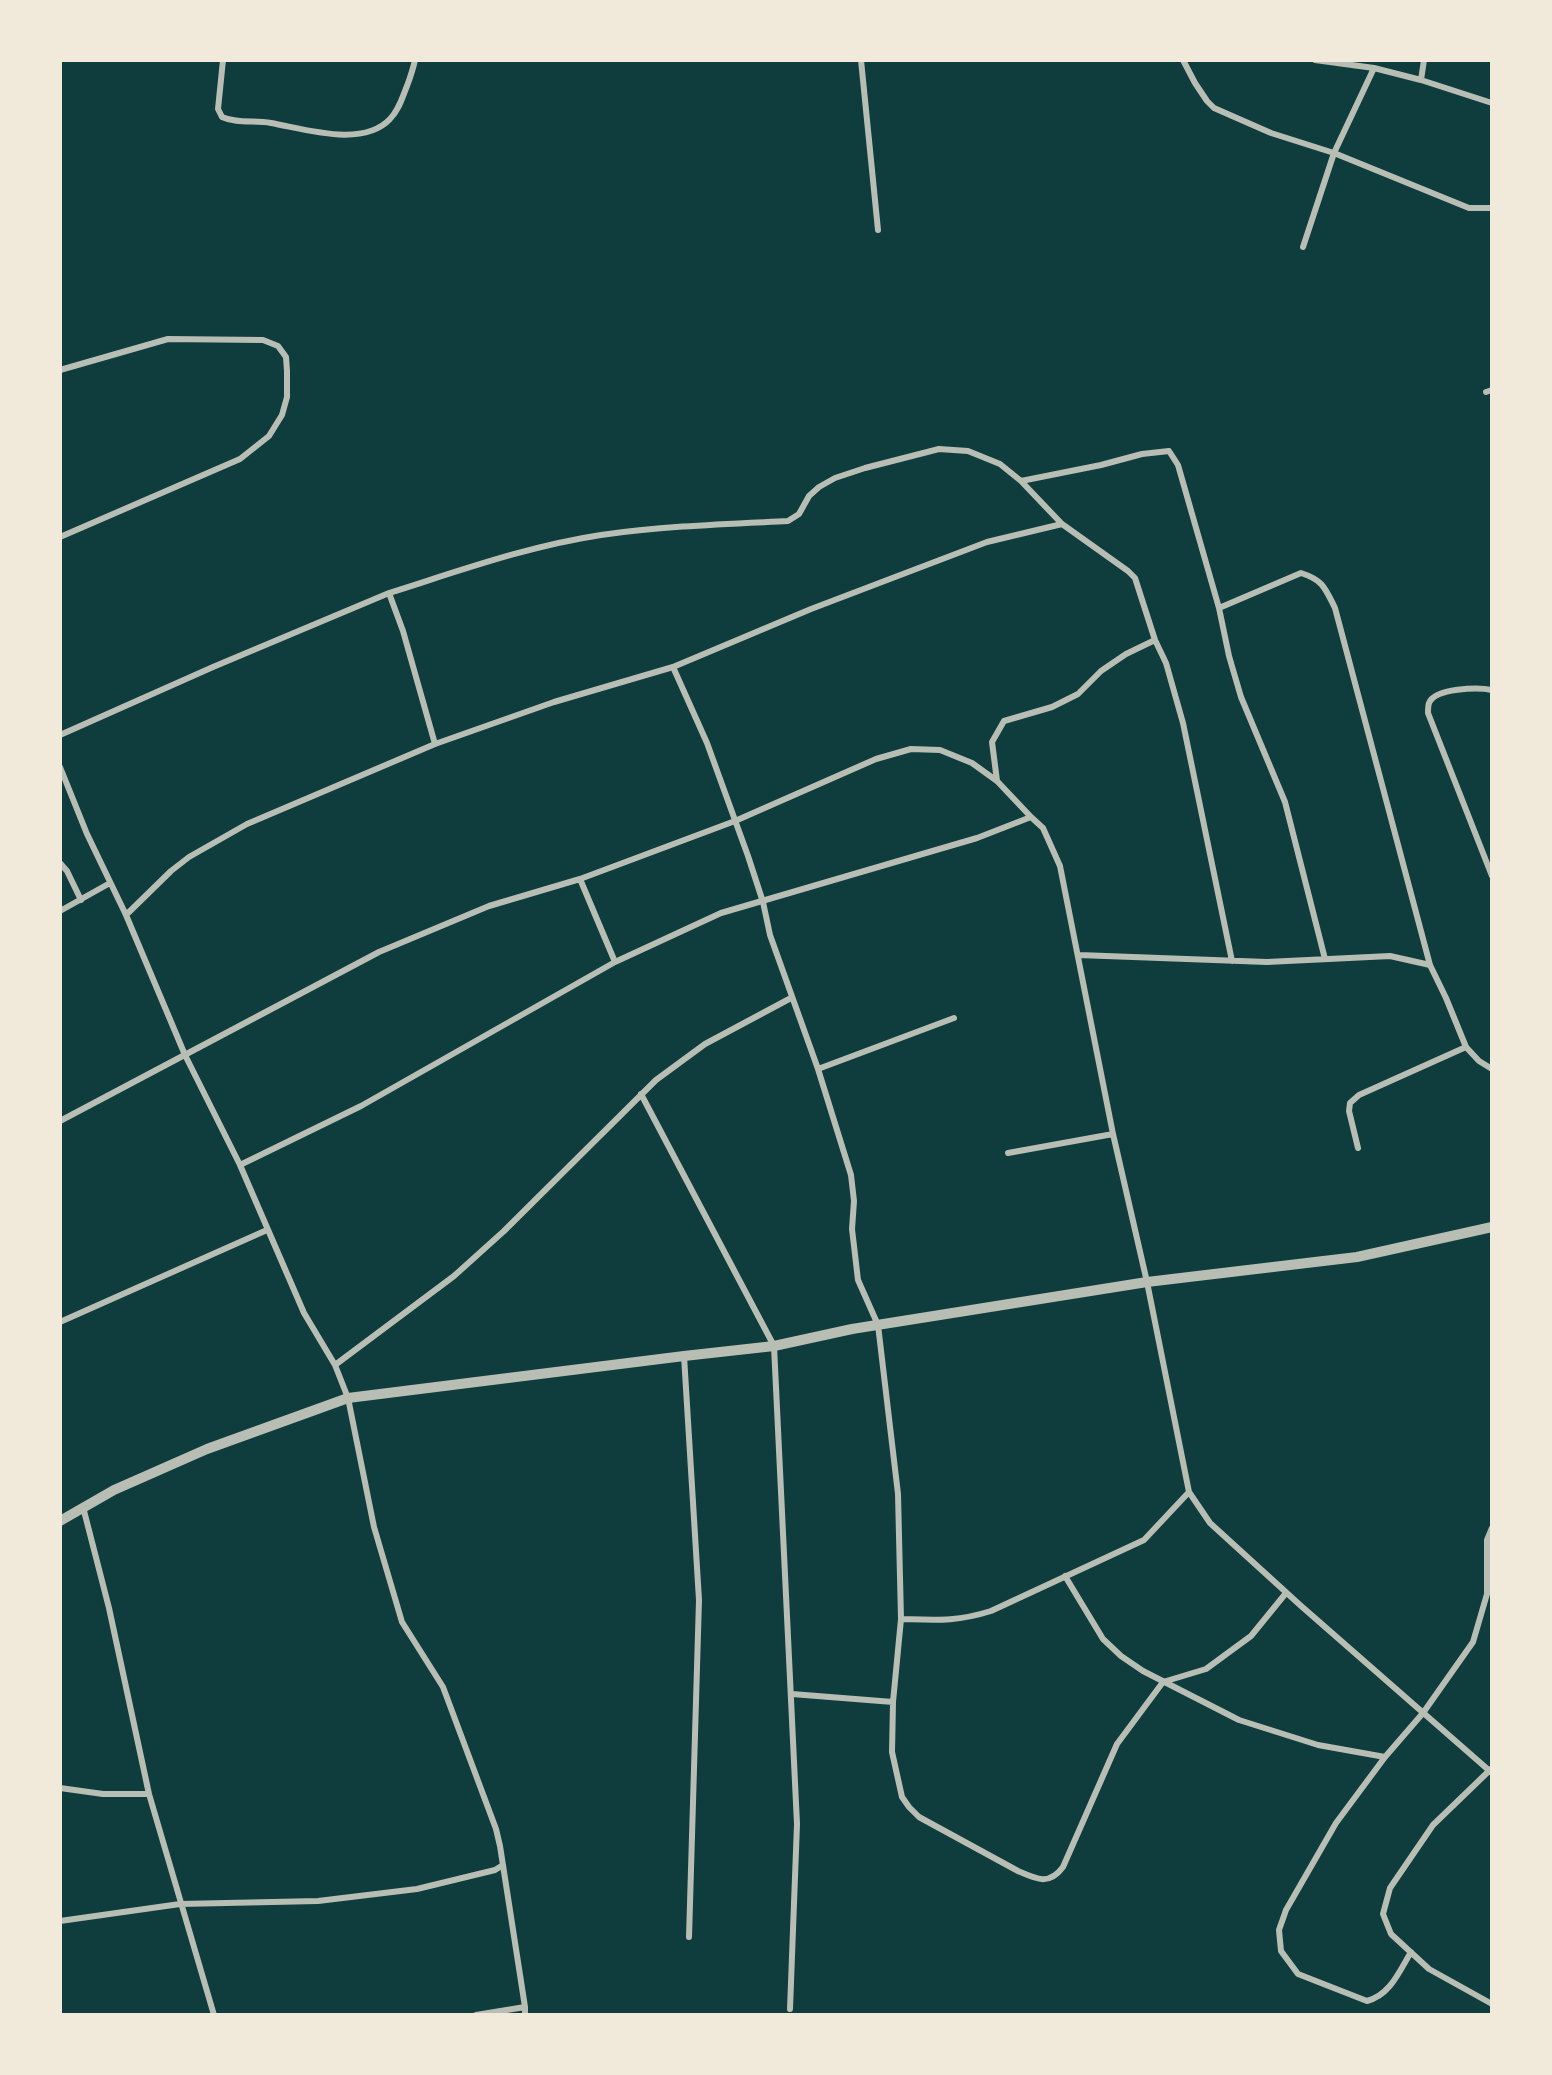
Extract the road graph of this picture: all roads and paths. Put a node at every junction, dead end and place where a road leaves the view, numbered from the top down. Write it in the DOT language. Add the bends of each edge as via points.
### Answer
graph roads {
  1 [pos="223,60"];
  2 [pos="415,60"];
  3 [pos="861,60"];
  4 [pos="1183,60"];
  5 [pos="1315,60"];
  6 [pos="1424,60"];
  7 [pos="1374,68"];
  8 [pos="1421,80"];
  9 [pos="1492,104"];
  10 [pos="1334,153"];
  11 [pos="1492,208"];
  12 [pos="878,230"];
  13 [pos="1303,247"];
  14 [pos="60,370"];
  15 [pos="1021,481"];
  16 [pos="1062,524"];
  17 [pos="60,537"];
  18 [pos="389,593"];
  19 [pos="1219,608"];
  20 [pos="1155,640"];
  21 [pos="673,667"];
  22 [pos="1492,690"];
  23 [pos="60,735"];
  24 [pos="435,744"];
  25 [pos="60,767"];
  26 [pos="997,781"];
  27 [pos="1031,817"];
  28 [pos="735,821"];
  29 [pos="60,863"];
  30 [pos="1492,876"];
  31 [pos="580,879"];
  32 [pos="110,883"];
  33 [pos="81,900"];
  34 [pos="763,902"];
  35 [pos="60,911"];
  36 [pos="126,915"];
  37 [pos="1079,955"];
  38 [pos="1325,959"];
  39 [pos="1232,961"];
  40 [pos="615,962"];
  41 [pos="1430,965"];
  42 [pos="791,998"];
  43 [pos="954,1018"];
  44 [pos="1466,1047"];
  45 [pos="185,1054"];
  46 [pos="818,1069"];
  47 [pos="1492,1069"];
  48 [pos="641,1094"];
  49 [pos="60,1121"];
  50 [pos="1113,1134"];
  51 [pos="1358,1148"];
  52 [pos="1008,1153"];
  53 [pos="240,1165"];
  54 [pos="1492,1227"];
  55 [pos="267,1230"];
  56 [pos="1147,1282"];
  57 [pos="60,1322"];
  58 [pos="878,1325"];
  59 [pos="774,1346"];
  60 [pos="684,1356"];
  61 [pos="335,1365"];
  62 [pos="348,1398"];
  63 [pos="1189,1492"];
  64 [pos="82,1506"];
  65 [pos="60,1521"];
  66 [pos="1492,1528"];
  67 [pos="1065,1576"];
  68 [pos="1286,1593"];
  69 [pos="901,1619"];
  70 [pos="1163,1682"];
  71 [pos="792,1694"];
  72 [pos="893,1702"];
  73 [pos="1423,1713"];
  74 [pos="1385,1757"];
  75 [pos="1491,1771"];
  76 [pos="60,1788"];
  77 [pos="149,1794"];
  78 [pos="503,1865"];
  79 [pos="180,1904"];
  80 [pos="60,1921"];
  81 [pos="689,1937"];
  82 [pos="1411,1952"];
  83 [pos="1492,2004"];
  84 [pos="525,2007"];
  85 [pos="790,2009"];
  86 [pos="214,2015"];
  87 [pos="476,2015"];
  88 [pos="525,2015"];
  1 -- 2 [label="street" via="218,109 222,117 324,133 358,134 378,128 390,119 399,106"];
  3 -- 12 [label="street"];
  4 -- 10 [label="street" via="1214,108 1271,133"];
  5 -- 7 [label="street"];
  6 -- 8 [label="street"];
  7 -- 8 [label="street"];
  7 -- 10 [label="street"];
  8 -- 9 [label="street"];
  10 -- 11 [label="street" via="1469,208"];
  10 -- 13 [label="street"];
  14 -- 17 [label="street" via="168,339 263,340 278,346 286,357 287,371 282,415 269,436 240,459"];
  15 -- 16 [label="street"];
  15 -- 18 [label="street" via="1000,464 968,451 939,449 835,478 809,496 798,514 788,521 600,535 523,551"];
  15 -- 19 [label="street" via="1169,451 1178,465"];
  16 -- 20 [label="street" via="1135,578"];
  16 -- 21 [label="street" via="987,542"];
  18 -- 23 [label="street"];
  18 -- 24 [label="street"];
  19 -- 38 [label="street" via="1241,697 1285,802"];
  19 -- 41 [label="street" via="1301,573 1322,583 1335,608"];
  20 -- 26 [label="street" via="1101,671 1078,694 1052,707 1004,721 992,742"];
  20 -- 39 [label="street" via="1166,663 1183,723"];
  21 -- 24 [label="street" via="554,702"];
  21 -- 28 [label="street" via="707,743"];
  22 -- 30 [label="street" via="1438,693 1429,703 1428,713"];
  24 -- 36 [label="street" via="247,824 189,857"];
  25 -- 32 [label="street"];
  26 -- 27 [label="street"];
  26 -- 28 [label="street" via="972,763 940,750 911,749 866,763"];
  27 -- 34 [label="street" via="977,838"];
  27 -- 37 [label="street" via="1043,828 1060,866"];
  28 -- 31 [label="street"];
  28 -- 34 [label="street"];
  29 -- 33 [label="street"];
  31 -- 40 [label="street"];
  31 -- 45 [label="street" via="489,906 379,952"];
  32 -- 33 [label="street"];
  32 -- 36 [label="street"];
  33 -- 35 [label="street"];
  34 -- 40 [label="street" via="721,913"];
  34 -- 42 [label="street"];
  36 -- 45 [label="street"];
  37 -- 39 [label="street"];
  37 -- 50 [label="street"];
  38 -- 39 [label="street"];
  38 -- 41 [label="street" via="1390,956"];
  40 -- 53 [label="street" via="362,1106"];
  41 -- 44 [label="street"];
  42 -- 46 [label="street"];
  42 -- 48 [label="street" via="705,1044"];
  43 -- 46 [label="street"];
  44 -- 47 [label="street"];
  44 -- 51 [label="street" via="1359,1095 1350,1103"];
  45 -- 49 [label="street"];
  45 -- 53 [label="street"];
  46 -- 58 [label="street" via="851,1175 858,1280"];
  48 -- 59 [label="street"];
  48 -- 61 [label="street" via="454,1276"];
  50 -- 52 [label="street"];
  50 -- 56 [label="street"];
  53 -- 55 [label="street"];
  54 -- 56 [label="street" via="1357,1257"];
  55 -- 57 [label="street"];
  55 -- 61 [label="street" via="304,1313"];
  56 -- 58 [label="street"];
  56 -- 63 [label="street"];
  58 -- 59 [label="street"];
  58 -- 69 [label="street" via="898,1494"];
  59 -- 60 [label="street"];
  59 -- 71 [label="street"];
  60 -- 62 [label="street"];
  60 -- 81 [label="street" via="699,1600"];
  61 -- 62 [label="street"];
  62 -- 64 [label="street" via="207,1449"];
  62 -- 78 [label="street" via="374,1527 402,1622 444,1687 496,1829"];
  63 -- 67 [label="street" via="1144,1540"];
  63 -- 68 [label="street" via="1210,1523"];
  64 -- 65 [label="street"];
  64 -- 77 [label="street" via="109,1608"];
  66 -- 73 [label="street" via="1487,1540 1487,1594 1473,1642"];
  67 -- 69 [label="street" via="969,1618"];
  67 -- 70 [label="street" via="1102,1639"];
  68 -- 70 [label="street" via="1251,1636 1224,1656 1206,1669"];
  68 -- 73 [label="street"];
  69 -- 72 [label="street"];
  70 -- 72 [label="street" via="1117,1744 1063,1867 1048,1880 1018,1871 919,1817 909,1807 902,1797 892,1752"];
  70 -- 74 [label="street" via="1239,1720 1318,1745"];
  71 -- 72 [label="street"];
  71 -- 85 [label="street" via="797,1824"];
  73 -- 74 [label="street"];
  73 -- 75 [label="street"];
  74 -- 82 [label="street" via="1336,1823 1286,1910 1279,1930 1281,1952 1298,1974 1367,2001 1378,1998 1391,1986"];
  75 -- 82 [label="street" via="1433,1825 1389,1888 1383,1914 1392,1934"];
  76 -- 77 [label="street" via="103,1794"];
  77 -- 79 [label="street"];
  78 -- 79 [label="street" via="417,1889 318,1901"];
  78 -- 84 [label="street"];
  79 -- 80 [label="street"];
  79 -- 86 [label="street"];
  82 -- 83 [label="street" via="1429,1969"];
  84 -- 87 [label="street"];
  84 -- 88 [label="street"];
}
